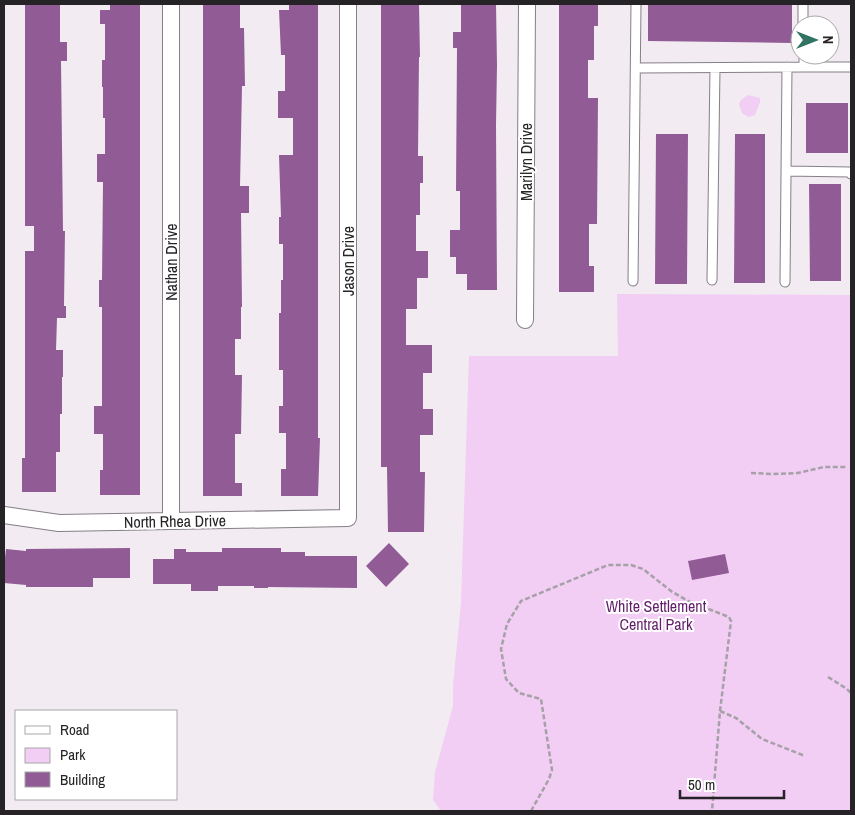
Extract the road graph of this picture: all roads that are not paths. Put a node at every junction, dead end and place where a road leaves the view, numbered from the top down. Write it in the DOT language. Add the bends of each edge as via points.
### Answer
graph roads {
  1 [pos="171,4"];
  2 [pos="348,4"];
  3 [pos="527,4"];
  4 [pos="636,4"];
  5 [pos="787,67"];
  6 [pos="804,67"];
  7 [pos="636,68"];
  8 [pos="715,68"];
  9 [pos="851,68"];
  10 [pos="786,171"];
  11 [pos="851,174"];
  12 [pos="712,280"];
  13 [pos="633,281"];
  14 [pos="785,282"];
  15 [pos="525,320"];
  16 [pos="4,515"];
  17 [pos="348,518"];
  18 [pos="171,521"];
  1 -- 18 [label="street, Nathan Drive"];
  2 -- 17 [label="street, Jason Drive"];
  3 -- 15 [label="street, Marilyn Drive"];
  4 -- 7 [label="lane"];
  5 -- 6 [label="lane"];
  5 -- 8 [label="lane"];
  5 -- 10 [label="lane"];
  6 -- 9 [label="lane"];
  7 -- 8 [label="lane"];
  7 -- 13 [label="lane"];
  8 -- 12 [label="lane"];
  10 -- 11 [label="lane"];
  10 -- 14 [label="lane"];
  16 -- 18 [label="street, North Rhea Drive" via="59,522"];
  17 -- 18 [label="street, North Rhea Drive"];
}
